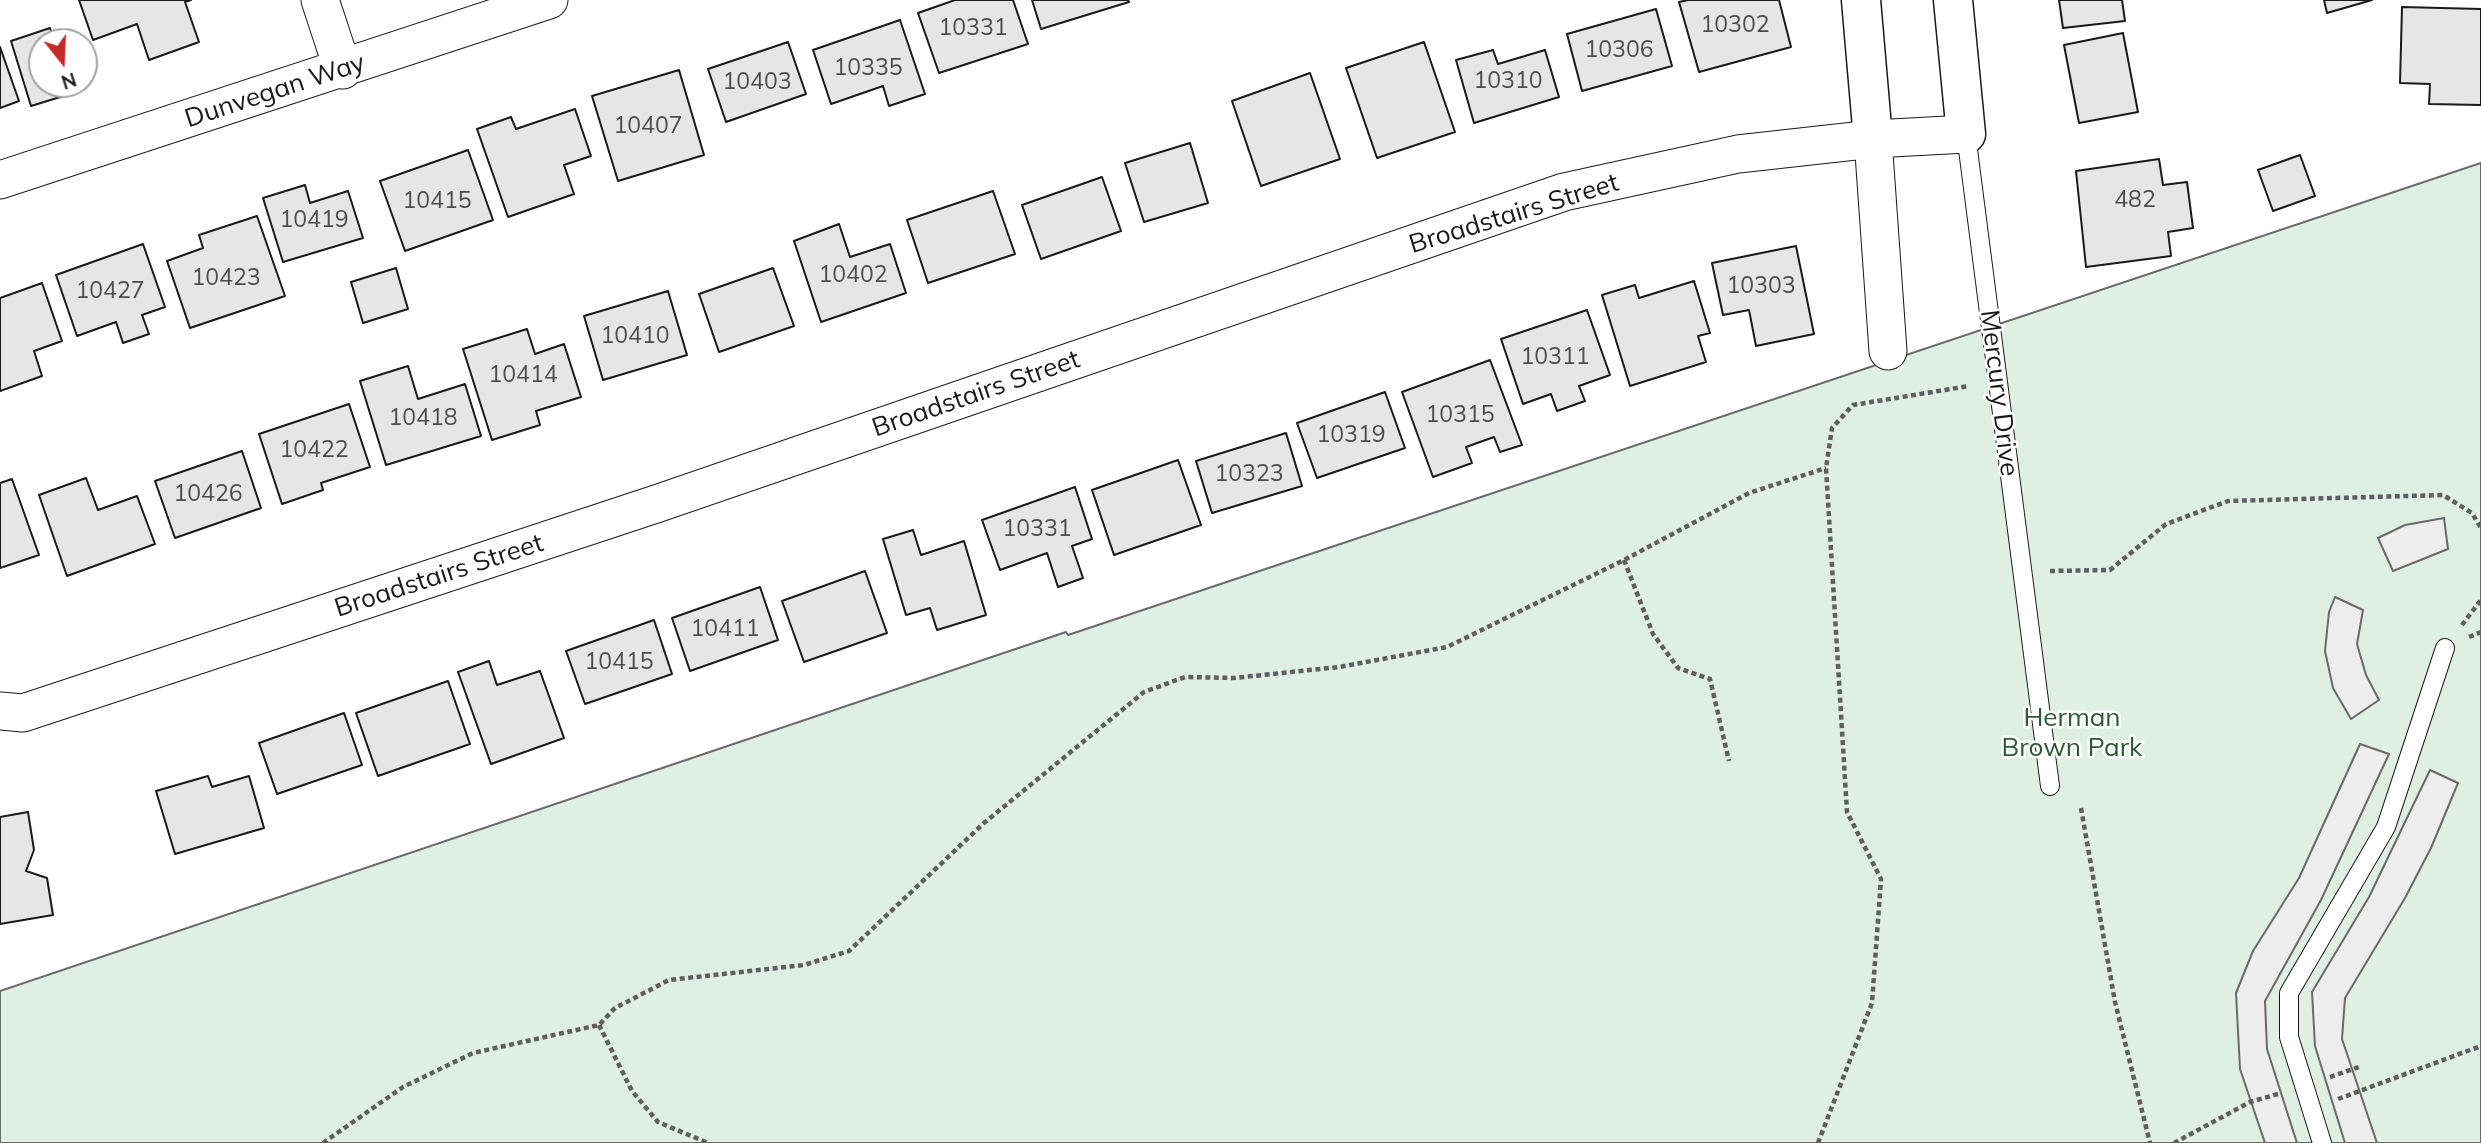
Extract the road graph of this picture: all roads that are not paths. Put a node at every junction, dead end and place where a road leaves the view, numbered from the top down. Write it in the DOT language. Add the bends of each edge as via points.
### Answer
graph roads {
  1 [pos="320,0"];
  2 [pos="549,0"];
  3 [pos="1861,0"];
  4 [pos="1953,0"];
  5 [pos="343,70"];
  6 [pos="1966,134"];
  7 [pos="1873,139"];
  8 [pos="0,180"];
  9 [pos="1888,351"];
  10 [pos="2445,648"];
  11 [pos="0,711"];
  12 [pos="2050,786"];
  13 [pos="2322,1143"];
  1 -- 5 [label="street"];
  2 -- 5 [label="street, Dunvegan Way"];
  3 -- 7 [label="street"];
  4 -- 6 [label="street, Mercury Drive"];
  5 -- 8 [label="street, Dunvegan Way"];
  6 -- 7 [label="street, Broadstairs Street"];
  6 -- 12 [label="lane, Mercury Drive"];
  7 -- 9 [label="street"];
  7 -- 11 [label="street, Broadstairs Street" via="1738,154 1564,192 656,504 23,713"];
  10 -- 13 [label="lane" via="2386,827 2289,993 2289,1037"];
}
